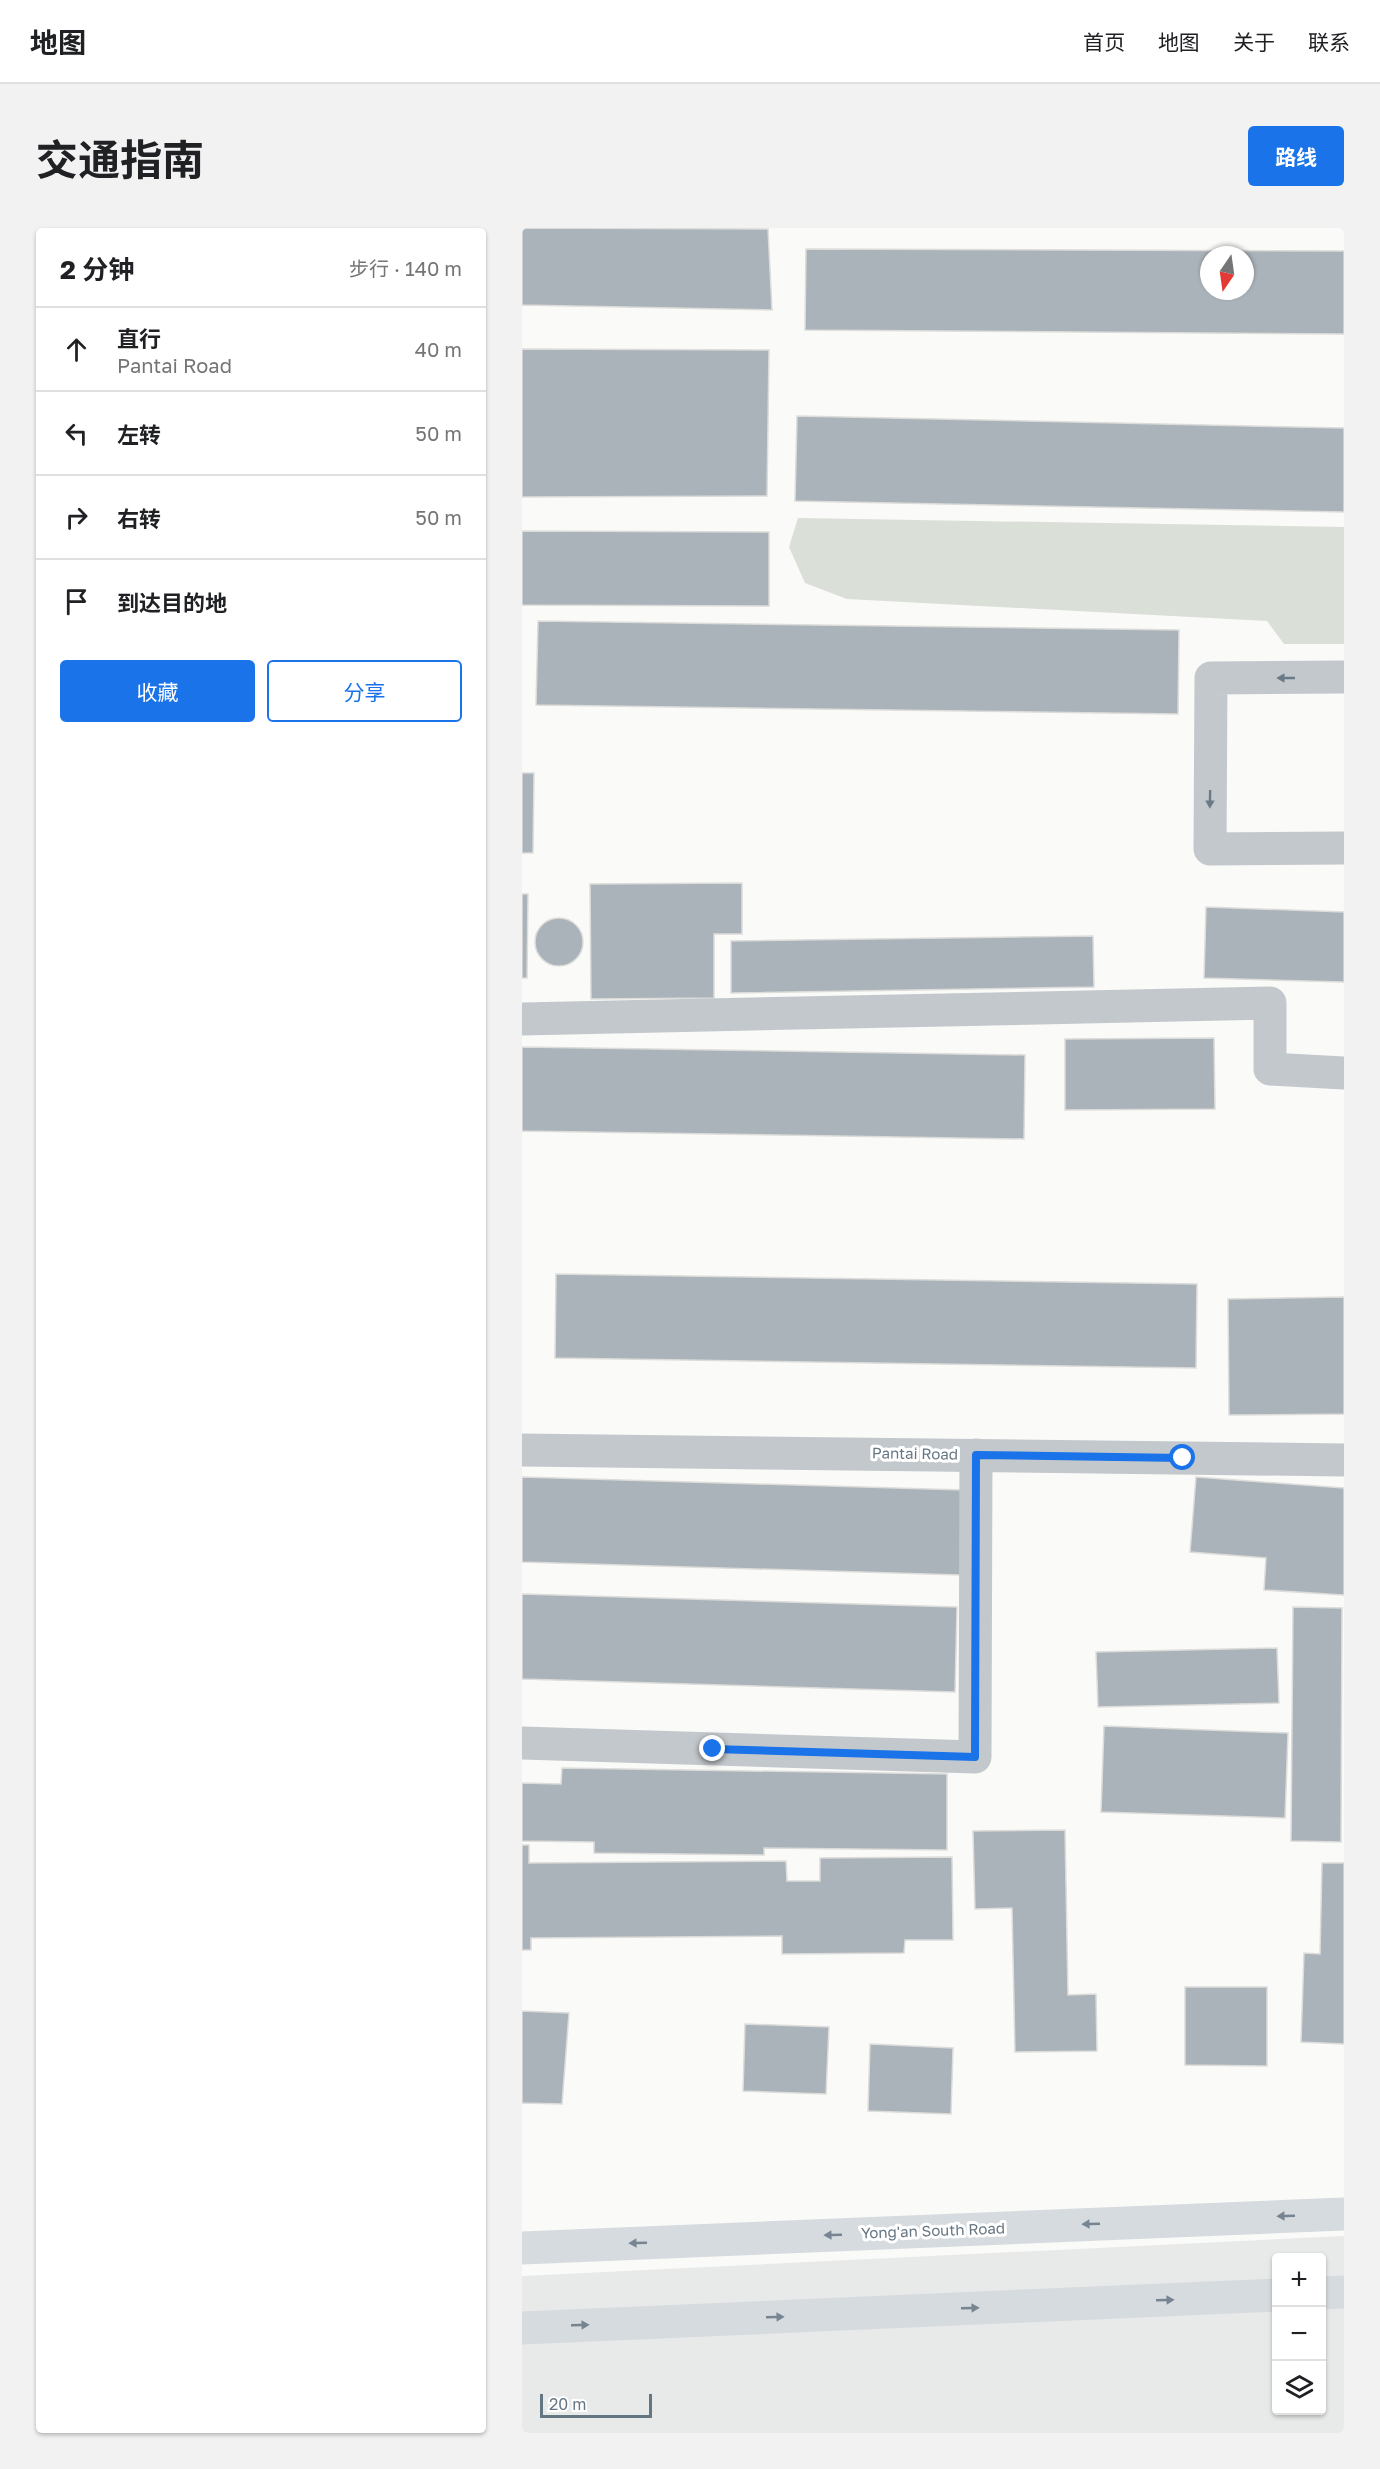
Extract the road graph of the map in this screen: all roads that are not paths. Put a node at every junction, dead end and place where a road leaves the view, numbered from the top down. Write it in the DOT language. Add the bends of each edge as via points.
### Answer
graph roads {
  1 [pos="1344,678"];
  2 [pos="1344,848"];
  3 [pos="522,1019"];
  4 [pos="1344,1073"];
  5 [pos="522,1450"];
  6 [pos="976,1455"];
  7 [pos="1344,1460"];
  8 [pos="522,1743"];
  9 [pos="1344,2214"];
  10 [pos="522,2248"];
  11 [pos="1344,2292"];
  12 [pos="1326,2293"];
  13 [pos="1272,2295"];
  14 [pos="522,2328"];
  1 -- 2 [label="street, one-way" via="1211,678 1210,849"];
  3 -- 4 [label="street" via="1270,1003 1270,1069"];
  5 -- 6 [label="street, Pantai Road"];
  6 -- 7 [label="street, Pantai Road"];
  6 -- 8 [label="street" via="975,1757"];
  9 -- 10 [label="main road, Yong'an South Road, one-way"];
  11 -- 12 [label="main road"];
  14 -- 13 [label="main road, one-way"];
}
